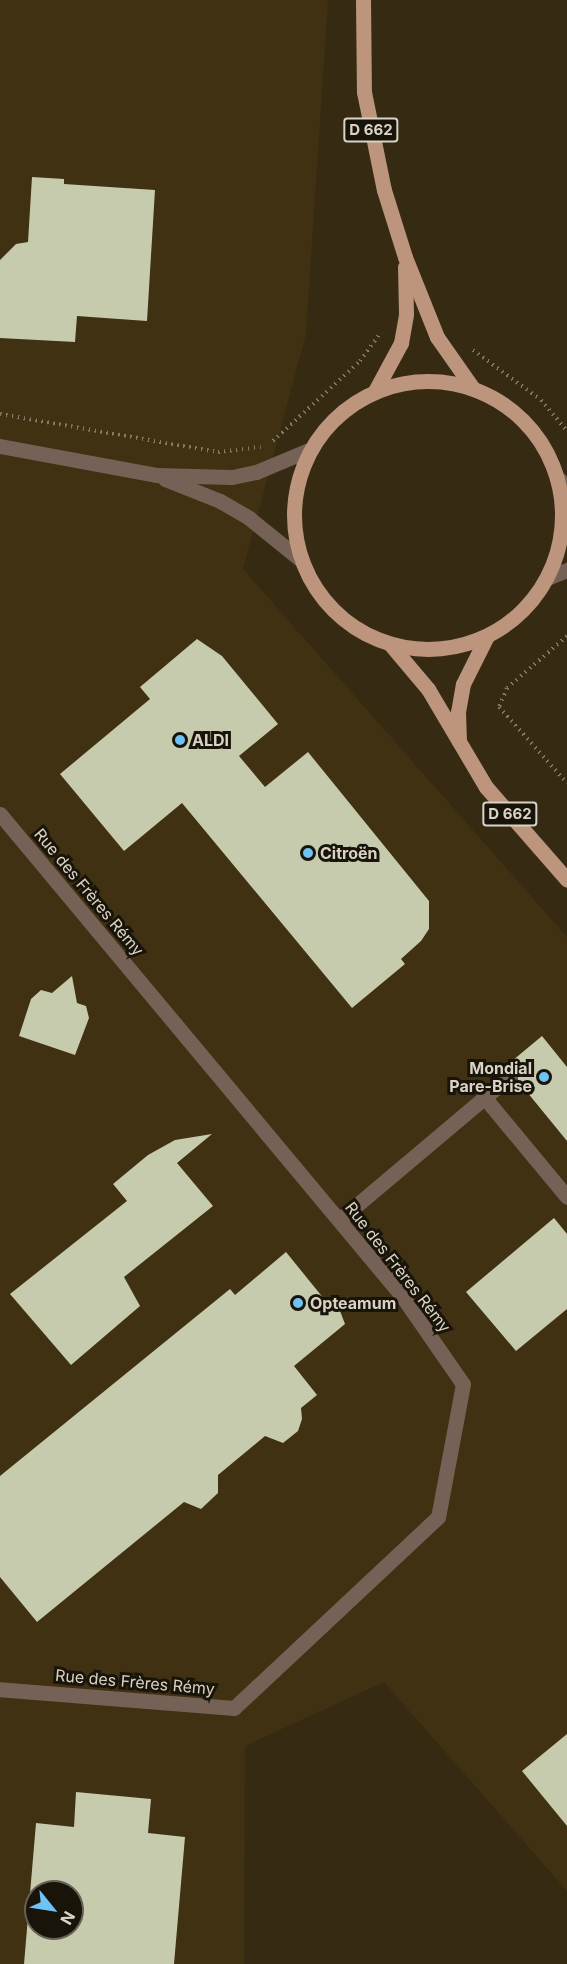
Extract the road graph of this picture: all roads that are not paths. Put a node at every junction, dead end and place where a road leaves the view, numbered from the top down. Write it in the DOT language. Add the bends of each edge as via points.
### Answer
graph roads {
  1 [pos="363,0"];
  2 [pos="405,257"];
  3 [pos="472,387"];
  4 [pos="375,391"];
  5 [pos="0,446"];
  6 [pos="311,449"];
  7 [pos="157,475"];
  8 [pos="562,481"];
  9 [pos="301,560"];
  10 [pos="567,570"];
  11 [pos="547,578"];
  12 [pos="487,636"];
  13 [pos="390,644"];
  14 [pos="459,742"];
  15 [pos="0,814"];
  16 [pos="567,880"];
  17 [pos="509,1077"];
  18 [pos="484,1097"];
  19 [pos="567,1197"];
  20 [pos="339,1220"];
  21 [pos="0,1689"];
  1 -- 2 [label="main road, D 662" via="364,92 384,190"];
  2 -- 3 [label="main road, D 662" via="437,337"];
  2 -- 4 [label="main road, D 662" via="406,314 401,343"];
  3 -- 4 [label="main road" via="423,380"];
  3 -- 8 [label="main road" via="501,401 526,422"];
  4 -- 6 [label="main road" via="349,406"];
  5 -- 7 [label="street"];
  6 -- 7 [label="street" via="256,472 232,477"];
  6 -- 9 [label="main road" via="299,476 294,504"];
  7 -- 9 [label="street" via="220,501 249,518"];
  8 -- 11 [label="main road" via="559,546"];
  9 -- 13 [label="main road" via="312,583 339,615 366,634"];
  10 -- 11 [label="street"];
  11 -- 12 [label="main road" via="531,601"];
  12 -- 13 [label="main road" via="439,649"];
  12 -- 14 [label="main road, D 662" via="464,684 458,712"];
  13 -- 14 [label="main road, D 662" via="428,688"];
  14 -- 16 [label="main road, D 662" via="486,787"];
  15 -- 20 [label="street, Rue des Frères Rémy"];
  17 -- 18 [label="street"];
  18 -- 19 [label="street"];
  18 -- 20 [label="street"];
  20 -- 21 [label="street, Rue des Frères Rémy" via="402,1296 463,1384 438,1517 234,1708"];
}
